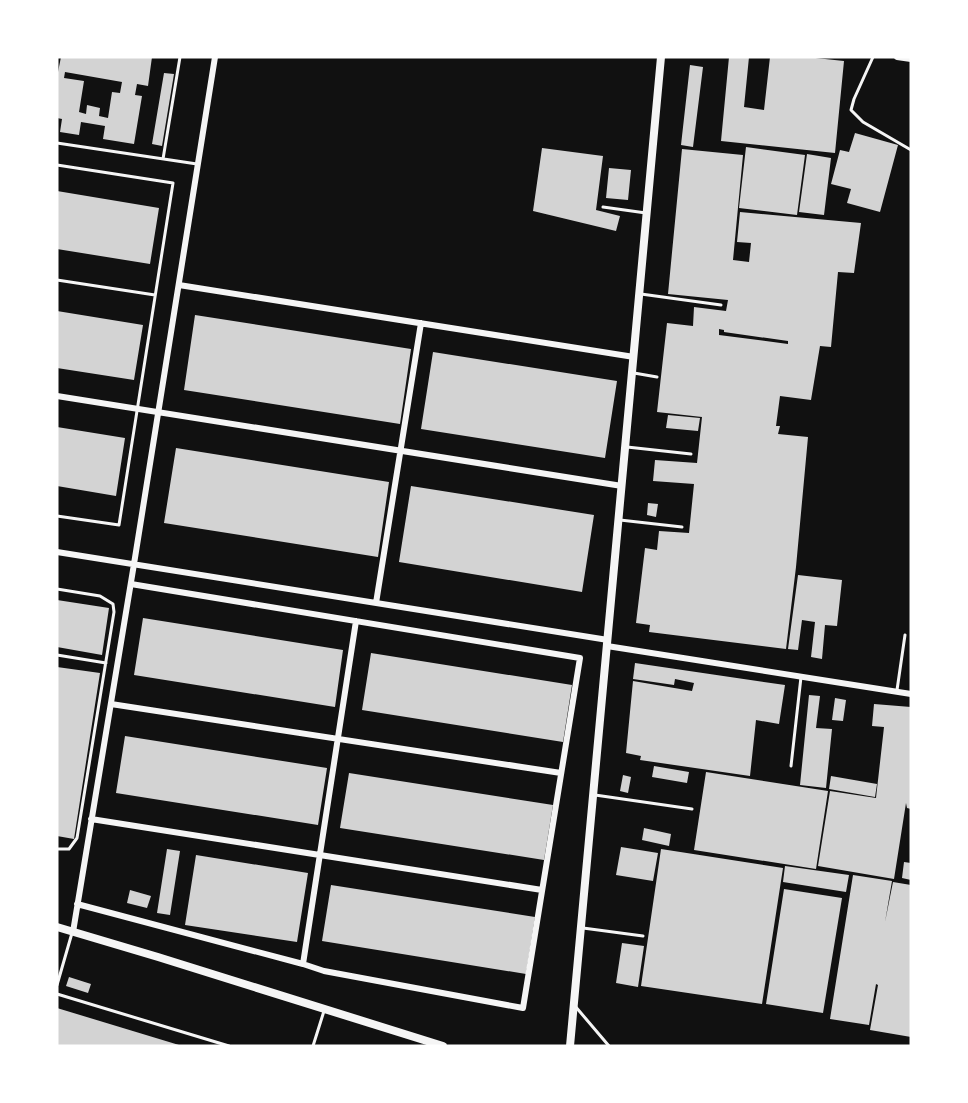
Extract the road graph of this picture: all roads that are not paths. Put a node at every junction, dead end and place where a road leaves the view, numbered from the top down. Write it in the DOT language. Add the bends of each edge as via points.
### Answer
graph roads {
  1 [pos="180,57"];
  2 [pos="214,57"];
  3 [pos="661,57"];
  4 [pos="873,57"];
  5 [pos="897,57"];
  6 [pos="911,59"];
  7 [pos="57,143"];
  8 [pos="911,150"];
  9 [pos="163,159"];
  10 [pos="197,164"];
  11 [pos="57,165"];
  12 [pos="603,207"];
  13 [pos="647,213"];
  14 [pos="57,280"];
  15 [pos="179,285"];
  16 [pos="639,294"];
  17 [pos="155,295"];
  18 [pos="721,305"];
  19 [pos="421,323"];
  20 [pos="634,357"];
  21 [pos="632,373"];
  22 [pos="657,377"];
  23 [pos="57,396"];
  24 [pos="138,409"];
  25 [pos="159,412"];
  26 [pos="626,447"];
  27 [pos="400,451"];
  28 [pos="691,454"];
  29 [pos="622,486"];
  30 [pos="57,516"];
  31 [pos="619,520"];
  32 [pos="682,526"];
  33 [pos="57,552"];
  34 [pos="134,564"];
  35 [pos="131,584"];
  36 [pos="57,589"];
  37 [pos="376,603"];
  38 [pos="356,621"];
  39 [pos="905,635"];
  40 [pos="607,643"];
  41 [pos="57,655"];
  42 [pos="106,663"];
  43 [pos="801,677"];
  44 [pos="897,692"];
  45 [pos="911,694"];
  46 [pos="111,704"];
  47 [pos="338,738"];
  48 [pos="791,766"];
  49 [pos="561,773"];
  50 [pos="593,795"];
  51 [pos="692,808"];
  52 [pos="92,819"];
  53 [pos="57,849"];
  54 [pos="320,855"];
  55 [pos="542,890"];
  56 [pos="77,904"];
  57 [pos="57,927"];
  58 [pos="581,927"];
  59 [pos="73,932"];
  60 [pos="643,936"];
  61 [pos="303,964"];
  62 [pos="57,985"];
  63 [pos="57,994"];
  64 [pos="574,1004"];
  65 [pos="325,1009"];
  66 [pos="229,1046"];
  67 [pos="313,1046"];
  68 [pos="443,1046"];
  69 [pos="570,1046"];
  70 [pos="609,1046"];
  1 -- 9 [label="lane"];
  2 -- 10 [label="street"];
  3 -- 13 [label="street"];
  4 -- 8 [label="lane" via="852,110 863,122"];
  5 -- 6 [label="street"];
  7 -- 9 [label="lane"];
  9 -- 10 [label="lane"];
  10 -- 15 [label="street"];
  11 -- 17 [label="lane" via="173,183"];
  12 -- 13 [label="lane"];
  13 -- 16 [label="street"];
  14 -- 17 [label="lane"];
  15 -- 19 [label="street"];
  15 -- 25 [label="street"];
  16 -- 18 [label="lane"];
  16 -- 20 [label="street"];
  17 -- 24 [label="lane"];
  19 -- 20 [label="street"];
  19 -- 27 [label="street"];
  20 -- 21 [label="street"];
  21 -- 22 [label="lane"];
  21 -- 26 [label="street"];
  23 -- 24 [label="street"];
  24 -- 25 [label="street"];
  24 -- 30 [label="lane" via="119,525"];
  25 -- 27 [label="street"];
  25 -- 34 [label="street"];
  26 -- 28 [label="lane"];
  26 -- 29 [label="street"];
  27 -- 29 [label="street"];
  27 -- 37 [label="street"];
  29 -- 31 [label="street"];
  31 -- 32 [label="lane"];
  31 -- 40 [label="street"];
  33 -- 34 [label="street"];
  34 -- 35 [label="street"];
  34 -- 37 [label="street"];
  35 -- 38 [label="street"];
  35 -- 46 [label="street"];
  36 -- 42 [label="lane" via="100,596 112,604"];
  37 -- 40 [label="street"];
  38 -- 47 [label="street"];
  38 -- 49 [label="street" via="580,658"];
  39 -- 44 [label="lane"];
  40 -- 43 [label="street"];
  40 -- 50 [label="street"];
  41 -- 42 [label="lane"];
  42 -- 53 [label="lane" via="77,838 69,849"];
  43 -- 44 [label="street"];
  43 -- 48 [label="lane"];
  44 -- 45 [label="street"];
  46 -- 47 [label="street"];
  46 -- 52 [label="street"];
  47 -- 49 [label="street"];
  47 -- 54 [label="street"];
  49 -- 55 [label="street"];
  50 -- 51 [label="lane"];
  50 -- 58 [label="street"];
  52 -- 54 [label="street"];
  52 -- 56 [label="street"];
  54 -- 55 [label="street"];
  54 -- 61 [label="street"];
  55 -- 61 [label="street" via="523,1008"];
  56 -- 59 [label="street"];
  56 -- 61 [label="street"];
  57 -- 59 [label="street"];
  58 -- 60 [label="lane"];
  58 -- 64 [label="street"];
  59 -- 62 [label="lane"];
  59 -- 65 [label="street"];
  63 -- 66 [label="lane"];
  64 -- 69 [label="street"];
  64 -- 70 [label="lane"];
  65 -- 67 [label="lane"];
  65 -- 68 [label="street"];
}
